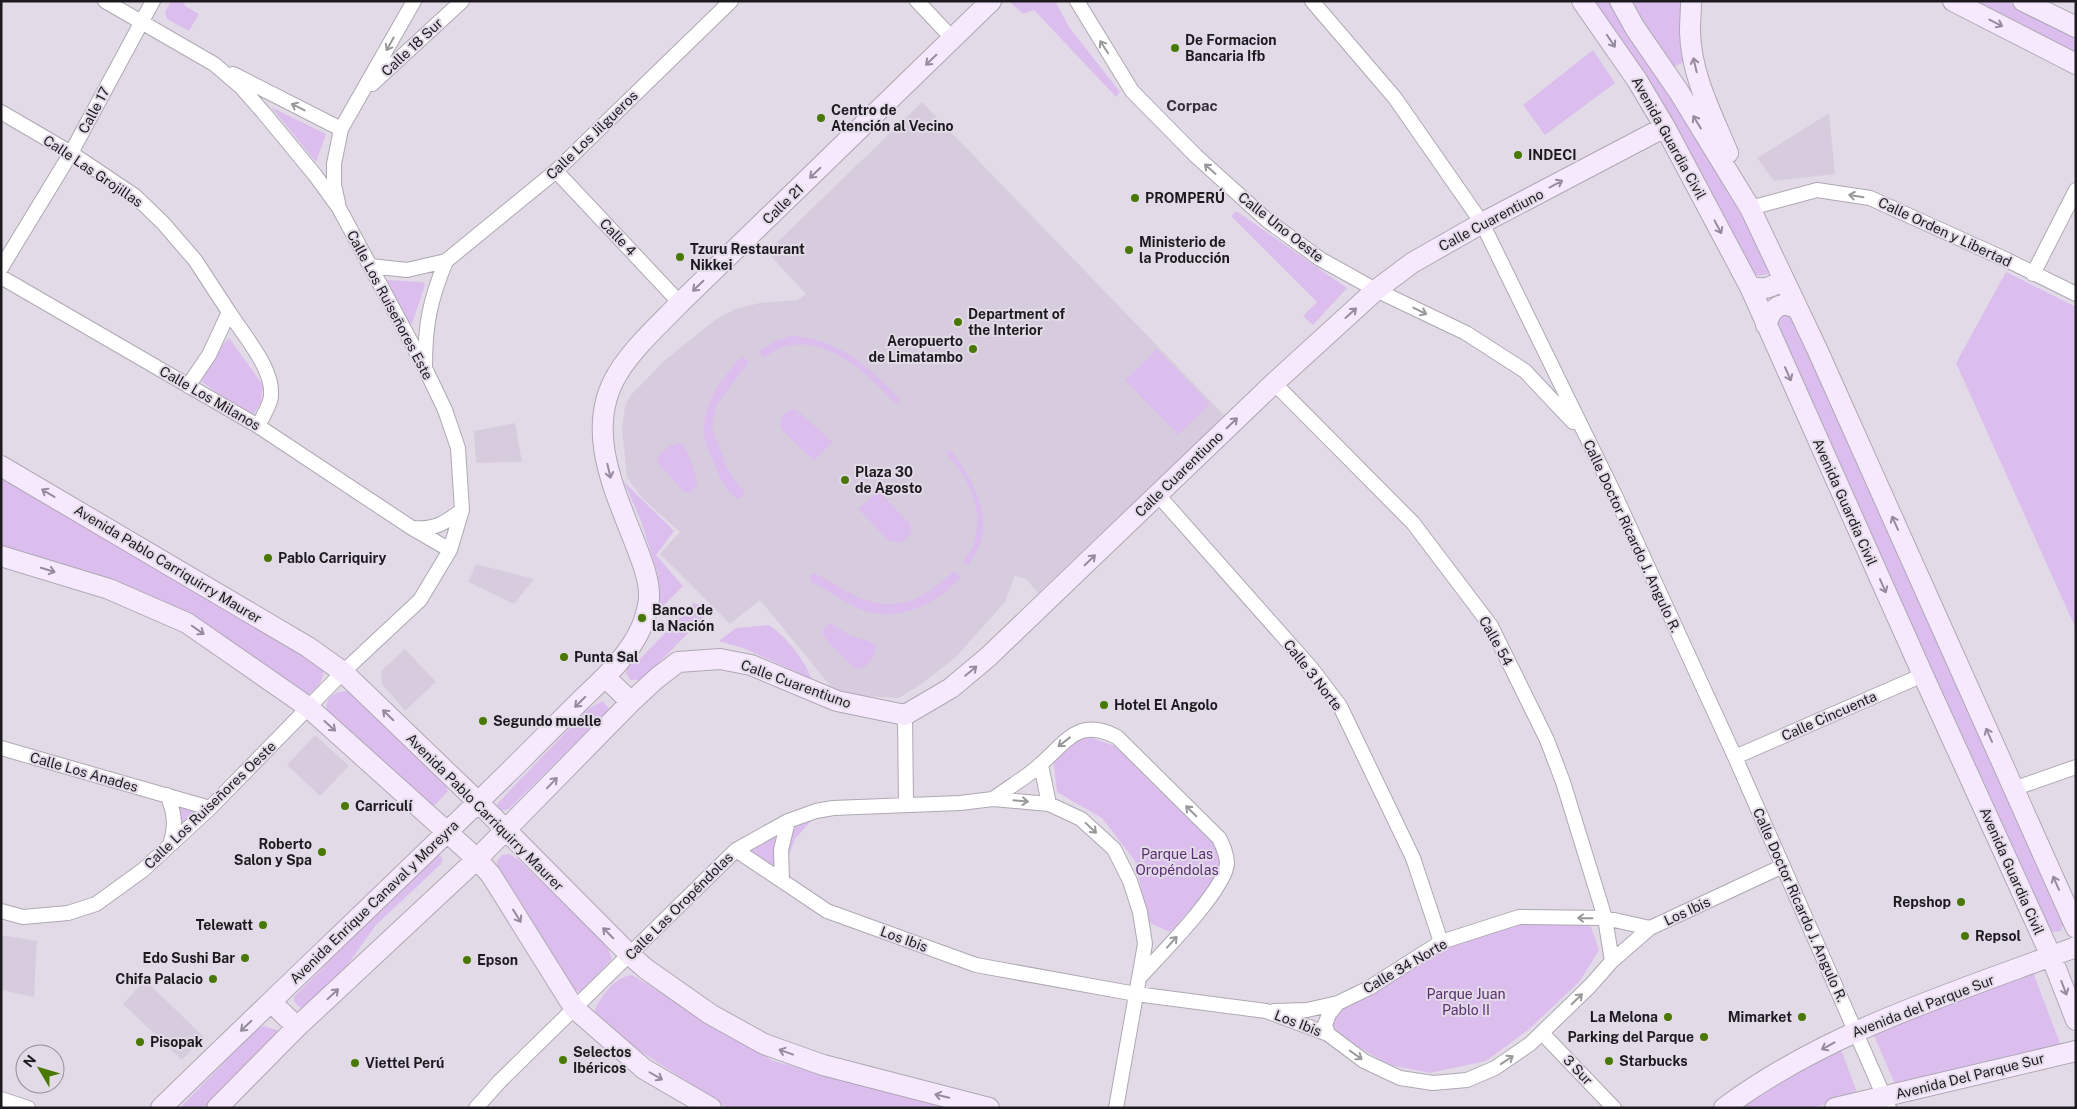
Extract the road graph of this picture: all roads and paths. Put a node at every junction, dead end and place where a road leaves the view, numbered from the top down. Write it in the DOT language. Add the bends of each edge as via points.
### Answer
graph roads {
  1 [pos="105,1"];
  2 [pos="153,1"];
  3 [pos="414,1"];
  4 [pos="462,1"];
  5 [pos="731,1"];
  6 [pos="917,1"];
  7 [pos="991,1"];
  8 [pos="1077,1"];
  9 [pos="1312,1"];
  10 [pos="1582,1"];
  11 [pos="1620,1"];
  12 [pos="1692,1"];
  13 [pos="1953,1"];
  14 [pos="2023,1"];
  15 [pos="141,22"];
  16 [pos="2076,27"];
  17 [pos="953,39"];
  18 [pos="214,64"];
  19 [pos="2076,64"];
  20 [pos="362,93"];
  21 [pos="1,112"];
  22 [pos="1665,127"];
  23 [pos="341,129"];
  24 [pos="71,153"];
  25 [pos="556,171"];
  26 [pos="2076,190"];
  27 [pos="339,208"];
  28 [pos="1750,208"];
  29 [pos="1482,223"];
  30 [pos="446,261"];
  31 [pos="370,266"];
  32 [pos="1,268"];
  33 [pos="1779,270"];
  34 [pos="2033,274"];
  35 [pos="1,277"];
  36 [pos="1750,287"];
  37 [pos="1376,290"];
  38 [pos="2076,294"];
  39 [pos="680,303"];
  40 [pos="1798,309"];
  41 [pos="229,312"];
  42 [pos="1766,325"];
  43 [pos="425,368"];
  44 [pos="1274,383"];
  45 [pos="188,386"];
  46 [pos="602,423"];
  47 [pos="258,426"];
  48 [pos="1583,432"];
  49 [pos="1,466"];
  50 [pos="1158,495"];
  51 [pos="462,510"];
  52 [pos="412,528"];
  53 [pos="450,550"];
  54 [pos="1,556"];
  55 [pos="343,672"];
  56 [pos="1922,675"];
  57 [pos="605,677"];
  58 [pos="631,702"];
  59 [pos="308,707"];
  60 [pos="905,715"];
  61 [pos="1,748"];
  62 [pos="1735,757"];
  63 [pos="1041,764"];
  64 [pos="2076,767"];
  65 [pos="2013,789"];
  66 [pos="167,795"];
  67 [pos="994,799"];
  68 [pos="478,802"];
  69 [pos="906,804"];
  70 [pos="1049,804"];
  71 [pos="210,808"];
  72 [pos="788,821"];
  73 [pos="448,831"];
  74 [pos="505,831"];
  75 [pos="170,846"];
  76 [pos="736,850"];
  77 [pos="477,859"];
  78 [pos="1783,866"];
  79 [pos="782,880"];
  80 [pos="1,912"];
  81 [pos="1605,918"];
  82 [pos="1650,928"];
  83 [pos="2076,928"];
  84 [pos="1441,942"];
  85 [pos="2076,947"];
  86 [pos="630,955"];
  87 [pos="2051,956"];
  88 [pos="1612,961"];
  89 [pos="1139,978"];
  90 [pos="1136,994"];
  91 [pos="271,1002"];
  92 [pos="1338,1003"];
  93 [pos="574,1008"];
  94 [pos="1266,1011"];
  95 [pos="2076,1020"];
  96 [pos="297,1028"];
  97 [pos="1855,1031"];
  98 [pos="1542,1033"];
  99 [pos="1328,1034"];
  100 [pos="2076,1050"];
  101 [pos="1,1099"];
  102 [pos="1887,1102"];
  103 [pos="28,1108"];
  104 [pos="161,1108"];
  105 [pos="217,1108"];
  106 [pos="476,1108"];
  107 [pos="711,1108"];
  108 [pos="989,1108"];
  109 [pos="1116,1108"];
  110 [pos="1614,1108"];
  111 [pos="1724,1108"];
  112 [pos="1835,1108"];
  1 -- 15 [label="street, Calle Los Ruiseñores Este"];
  2 -- 15 [label="street, Calle 17"];
  3 -- 20 [label="street, one-way"];
  4 -- 20 [label="street, Calle 18 Sur"];
  5 -- 25 [label="street, Calle Los Jilgueros"];
  6 -- 17 [label="street"];
  7 -- 17 [label="main road, Calle 21"];
  37 -- 8 [label="street, Calle Uno Oeste, one-way" via="1320,260 1268,220 1196,156 1132,91"];
  9 -- 29 [label="street, Calle Doctor Ricardo J. Angulo R." via="1396,98"];
  10 -- 22 [label="main road, Avenida Guardia Civil, one-way"];
  28 -- 11 [label="main road, Avenida Guardia Civil, one-way" via="1679,92 1634,28"];
  28 -- 12 [label="main road, one-way" via="1700,84 1690,33"];
  13 -- 19 [label="main road, one-way"];
  14 -- 16 [label="main road"];
  15 -- 18 [label="street, Calle Los Ruiseñores Este"];
  15 -- 24 [label="street, Calle 17"];
  17 -- 39 [label="main road, Calle 21, one-way"];
  23 -- 18 [label="street, one-way"];
  18 -- 27 [label="street, Calle Los Ruiseñores Este" via="263,112"];
  20 -- 23 [label="street"];
  21 -- 24 [label="street, Calle Las Grojillas"];
  29 -- 22 [label="main road, Calle Cuarentiuno, one-way"];
  22 -- 36 [label="main road, Avenida Guardia Civil, one-way"];
  23 -- 27 [label="street" via="334,164"];
  24 -- 32 [label="street, Calle 17"];
  24 -- 41 [label="street, Calle Las Grojillas" via="136,196 163,223 195,260"];
  25 -- 30 [label="street, Calle Los Jilgueros"];
  25 -- 39 [label="street, Calle 4"];
  26 -- 34 [label="street"];
  27 -- 31 [label="street, Calle Los Ruiseñores Este"];
  28 -- 33 [label="main road, Avenida Guardia Civil"];
  34 -- 28 [label="street, Calle Orden y Libertad, one-way" via="1870,198 1817,190"];
  29 -- 37 [label="main road, Calle Cuarentiuno" via="1412,263"];
  29 -- 48 [label="street, Calle Doctor Ricardo J. Angulo R."];
  30 -- 31 [label="street, Calle Los Jilgueros" via="408,270"];
  30 -- 43 [label="street, Calle Los Jilgueros" via="434,290 425,333"];
  31 -- 43 [label="street, Calle Los Ruiseñores Este"];
  33 -- 36 [label="main road" via="1783,278 1778,284 1765,288"];
  33 -- 40 [label="main road, Avenida Guardia Civil"];
  34 -- 38 [label="street, Calle Orden y Libertad"];
  35 -- 45 [label="street, Calle Los Milanos"];
  36 -- 42 [label="main road, Avenida Guardia Civil"];
  44 -- 37 [label="main road, Calle Cuarentiuno, one-way"];
  37 -- 48 [label="street, Calle Uno Oeste, one-way" via="1466,334 1525,372"];
  39 -- 46 [label="main road, Calle 21" via="617,373"];
  40 -- 42 [label="main road" via="1780,305"];
  65 -- 40 [label="main road, Avenida Guardia Civil, one-way"];
  41 -- 45 [label="street" via="209,355"];
  41 -- 47 [label="street, Calle Las Grojillas" via="272,384 270,401"];
  42 -- 56 [label="main road, Avenida Guardia Civil, one-way"];
  43 -- 51 [label="street, Calle Los Ruiseñores Este" via="458,448"];
  50 -- 44 [label="main road, Calle Cuarentiuno, one-way"];
  44 -- 81 [label="street, Calle 54" via="1413,523 1491,626 1547,740"];
  45 -- 47 [label="street, Calle Los Milanos"];
  46 -- 57 [label="main road, Avenida Enrique Canaval y Moreyra, one-way" via="609,474 641,559 649,596 640,630"];
  47 -- 52 [label="street, Calle Los Milanos"];
  48 -- 62 [label="street, Calle Doctor Ricardo J. Angulo R."];
  55 -- 49 [label="main road, Avenida Pablo Carriquirry Maurer, one-way" via="308,647"];
  60 -- 50 [label="main road, Calle Cuarentiuno, one-way" via="951,688 988,657"];
  50 -- 84 [label="street, Calle 3 Norte" via="1312,669 1340,706 1413,858"];
  51 -- 52 [label="street" via="443,525"];
  51 -- 53 [label="street, Calle Los Ruiseñores Este"];
  52 -- 53 [label="street, Calle Los Milanos"];
  53 -- 55 [label="street, Calle Los Ruiseñores Este" via="420,600"];
  54 -- 59 [label="main road, one-way" via="109,589 187,623"];
  55 -- 59 [label="street, Calle Los Ruiseñores Oeste"];
  68 -- 55 [label="main road, Avenida Pablo Carriquirry Maurer, one-way"];
  56 -- 62 [label="street, Calle Cincuenta"];
  56 -- 87 [label="main road, Avenida Guardia Civil"];
  57 -- 58 [label="main road"];
  57 -- 68 [label="main road, Avenida Enrique Canaval y Moreyra, one-way"];
  58 -- 60 [label="main road, Calle Cuarentiuno" via="678,662 720,659 751,665 837,701"];
  74 -- 58 [label="main road, one-way"];
  59 -- 71 [label="street, Calle Los Ruiseñores Oeste"];
  59 -- 73 [label="main road, one-way"];
  60 -- 69 [label="street"];
  61 -- 66 [label="street, Calle Los Anades"];
  62 -- 78 [label="street, Calle Doctor Ricardo J. Angulo R."];
  63 -- 67 [label="street, Calle Las Oropéndolas"];
  63 -- 70 [label="street"];
  89 -- 63 [label="street, Calle Las Oropéndolas, one-way" via="1198,912 1224,874 1227,863 1225,851 1219,838 1117,737 1104,730 1084,730 1064,740"];
  64 -- 65 [label="street"];
  83 -- 65 [label="main road, Avenida Guardia Civil, one-way"];
  66 -- 71 [label="street, Calle Los Anades"];
  66 -- 75 [label="street" via="173,809 175,831"];
  67 -- 69 [label="street, Calle Las Oropéndolas"];
  67 -- 70 [label="street, Calle Las Oropéndolas, one-way"];
  68 -- 73 [label="main road, Avenida Enrique Canaval y Moreyra"];
  68 -- 74 [label="main road, Avenida Pablo Carriquirry Maurer"];
  69 -- 72 [label="street, Calle Las Oropéndolas" via="816,810"];
  70 -- 89 [label="street, Calle Las Oropéndolas, one-way" via="1081,820 1114,849 1130,880 1140,912 1145,944"];
  71 -- 75 [label="street, Calle Los Ruiseñores Oeste"];
  72 -- 76 [label="street, Calle Las Oropéndolas"];
  72 -- 79 [label="street" via="782,850"];
  73 -- 77 [label="main road"];
  73 -- 91 [label="main road, Avenida Enrique Canaval y Moreyra"];
  74 -- 77 [label="main road"];
  86 -- 74 [label="main road, Avenida Pablo Carriquirry Maurer, one-way"];
  75 -- 80 [label="street, Calle Los Ruiseñores Oeste" via="96,904 68,913 23,917"];
  76 -- 79 [label="street, Los Ibis"];
  76 -- 86 [label="street, Calle Las Oropéndolas"];
  77 -- 93 [label="main road, one-way" via="491,875"];
  96 -- 77 [label="main road, one-way"];
  78 -- 82 [label="street, Los Ibis"];
  78 -- 97 [label="street, Calle Doctor Ricardo J. Angulo R."];
  79 -- 90 [label="street, Los Ibis" via="827,911 976,965"];
  81 -- 82 [label="street, Calle 34 Norte"];
  81 -- 84 [label="street, Calle 34 Norte, one-way" via="1519,917"];
  81 -- 88 [label="street, Calle 54"];
  82 -- 88 [label="street, Los Ibis"];
  84 -- 92 [label="street, Calle 34 Norte" via="1369,988"];
  85 -- 87 [label="main road, Avenida del Parque Sur"];
  86 -- 93 [label="street, Calle Las Oropéndolas"];
  108 -- 86 [label="main road, Avenida Pablo Carriquirry Maurer, one-way" via="823,1065 764,1044 710,1014"];
  87 -- 95 [label="main road, Avenida Guardia Civil, one-way"];
  87 -- 97 [label="main road, Avenida del Parque Sur"];
  98 -- 88 [label="street, Los Ibis, one-way"];
  89 -- 90 [label="street, Calle Las Oropéndolas"];
  90 -- 94 [label="street, Los Ibis"];
  90 -- 109 [label="street, Calle Las Oropéndolas"];
  91 -- 96 [label="main road"];
  91 -- 104 [label="main road, Avenida Enrique Canaval y Moreyra, one-way"];
  92 -- 94 [label="street, Calle 34 Norte" via="1307,1010"];
  92 -- 99 [label="street" via="1325,1025"];
  93 -- 106 [label="street, Calle Las Oropéndolas"];
  93 -- 107 [label="main road, one-way" via="644,1069"];
  94 -- 99 [label="street, Los Ibis"];
  96 -- 105 [label="main road"];
  97 -- 102 [label="street, Calle Doctor Ricardo J. Angulo R."];
  97 -- 111 [label="main road, Avenida del Parque Sur, one-way" via="1746,1091"];
  99 -- 98 [label="street, Los Ibis, one-way" via="1364,1061 1400,1078 1433,1084 1467,1080 1496,1068"];
  98 -- 110 [label="street, 3 Sur"];
  100 -- 102 [label="main road, Avenida Del Parque Sur"];
  101 -- 103 [label="street"];
  102 -- 112 [label="main road, Avenida Del Parque Sur"];
}
